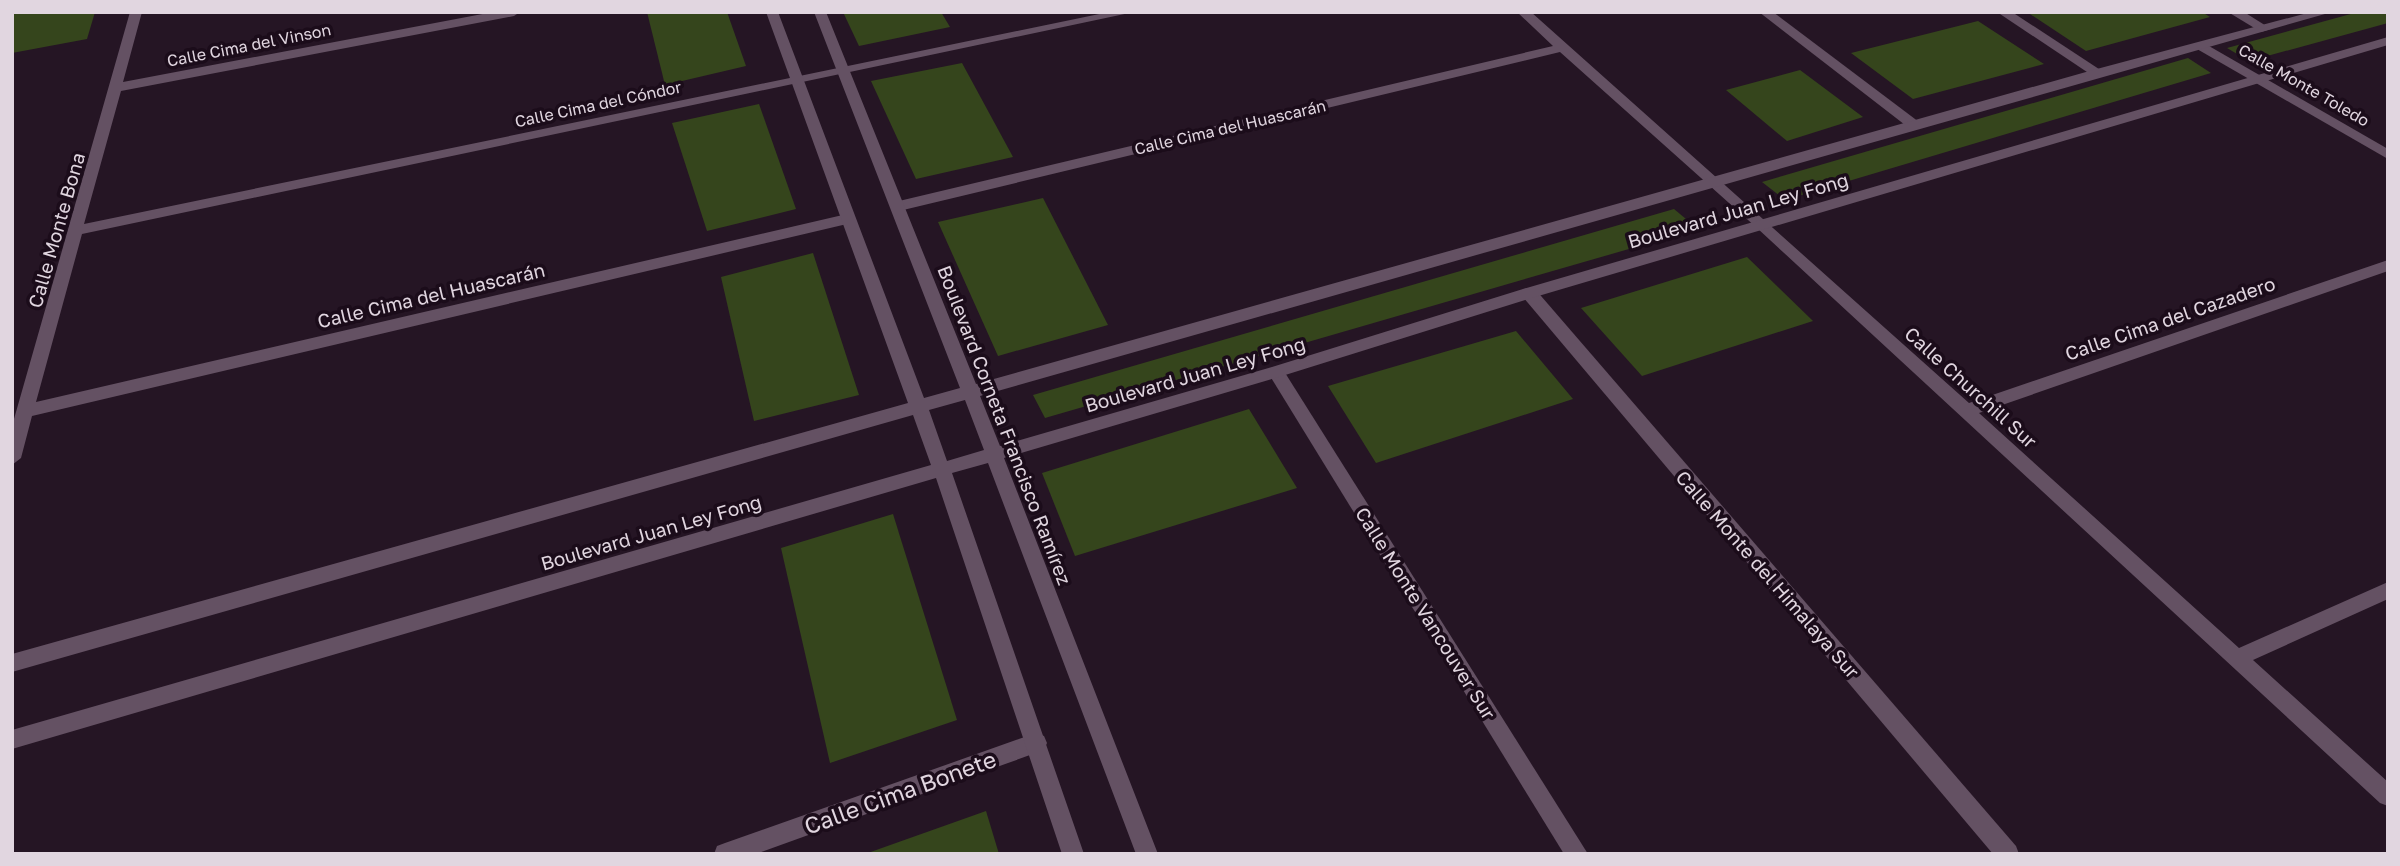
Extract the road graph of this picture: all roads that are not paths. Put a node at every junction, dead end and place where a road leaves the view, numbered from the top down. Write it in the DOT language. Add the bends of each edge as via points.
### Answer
graph roads {
  1 [pos="136,12"];
  2 [pos="514,12"];
  3 [pos="772,12"];
  4 [pos="820,12"];
  5 [pos="1128,12"];
  6 [pos="1523,12"];
  7 [pos="1765,12"];
  8 [pos="2003,12"];
  9 [pos="2234,12"];
  10 [pos="2326,12"];
  11 [pos="2265,29"];
  12 [pos="2388,41"];
  13 [pos="2202,46"];
  14 [pos="1561,48"];
  15 [pos="845,71"];
  16 [pos="2098,74"];
  17 [pos="2259,79"];
  18 [pos="798,81"];
  19 [pos="115,88"];
  20 [pos="1914,125"];
  21 [pos="2388,155"];
  22 [pos="1714,183"];
  23 [pos="899,206"];
  24 [pos="847,219"];
  25 [pos="1762,225"];
  26 [pos="75,231"];
  27 [pos="2388,265"];
  28 [pos="1529,293"];
  29 [pos="1276,372"];
  30 [pos="970,394"];
  31 [pos="917,409"];
  32 [pos="25,411"];
  33 [pos="1966,411"];
  34 [pos="994,454"];
  35 [pos="12,458"];
  36 [pos="942,470"];
  37 [pos="2388,590"];
  38 [pos="2237,659"];
  39 [pos="12,663"];
  40 [pos="12,740"];
  41 [pos="1036,744"];
  42 [pos="2388,796"];
  43 [pos="725,854"];
  44 [pos="1073,854"];
  45 [pos="1147,854"];
  46 [pos="1577,854"];
  47 [pos="2008,854"];
  1 -- 19 [label="street, Calle Monte Bona"];
  2 -- 19 [label="street, Calle Cima del Vinson"];
  3 -- 18 [label="street"];
  4 -- 15 [label="street, Boulevard Corneta Francisco Ramírez"];
  5 -- 15 [label="street, Calle Cima del Cóndor"];
  6 -- 14 [label="street, Calle Churchill Sur"];
  7 -- 20 [label="street"];
  8 -- 16 [label="street"];
  9 -- 11 [label="street"];
  10 -- 11 [label="street, Boulevard Juan Ley Fong"];
  11 -- 13 [label="street, Boulevard Juan Ley Fong"];
  12 -- 17 [label="street, Boulevard Juan Ley Fong"];
  13 -- 16 [label="street, Boulevard Juan Ley Fong"];
  13 -- 17 [label="street, Calle Monte Toledo"];
  14 -- 22 [label="street, Calle Churchill Sur"];
  14 -- 23 [label="street, Calle Cima del Huascarán"];
  15 -- 18 [label="street, Calle Cima del Cóndor"];
  15 -- 23 [label="street, Boulevard Corneta Francisco Ramírez"];
  16 -- 20 [label="street, Boulevard Juan Ley Fong"];
  17 -- 21 [label="street, Calle Monte Toledo"];
  17 -- 25 [label="street, Boulevard Juan Ley Fong"];
  18 -- 24 [label="street"];
  18 -- 26 [label="street, Calle Cima del Cóndor"];
  19 -- 26 [label="street, Calle Monte Bona"];
  20 -- 22 [label="street, Boulevard Juan Ley Fong"];
  22 -- 25 [label="street, Calle Churchill Sur"];
  22 -- 30 [label="street, Boulevard Juan Ley Fong"];
  23 -- 30 [label="street, Boulevard Corneta Francisco Ramírez"];
  24 -- 31 [label="street"];
  24 -- 32 [label="street, Calle Cima del Huascarán"];
  25 -- 28 [label="street, Boulevard Juan Ley Fong"];
  25 -- 33 [label="street, Calle Churchill Sur"];
  26 -- 32 [label="street, Calle Monte Bona"];
  27 -- 33 [label="street, Calle Cima del Cazadero"];
  28 -- 29 [label="street, Boulevard Juan Ley Fong"];
  28 -- 47 [label="street, Calle Monte del Himalaya Sur"];
  29 -- 34 [label="street, Boulevard Juan Ley Fong"];
  29 -- 46 [label="street, Calle Monte Vancouver Sur"];
  30 -- 31 [label="street, Boulevard Juan Ley Fong"];
  30 -- 34 [label="street, Boulevard Corneta Francisco Ramírez"];
  31 -- 36 [label="street"];
  31 -- 39 [label="street, Boulevard Juan Ley Fong"];
  32 -- 35 [label="street, Calle Monte Bona"];
  33 -- 38 [label="street, Calle Churchill Sur"];
  34 -- 36 [label="street, Boulevard Juan Ley Fong"];
  34 -- 45 [label="street, Boulevard Corneta Francisco Ramírez"];
  36 -- 40 [label="street, Boulevard Juan Ley Fong"];
  36 -- 41 [label="street"];
  37 -- 38 [label="street"];
  38 -- 42 [label="street, Calle Churchill Sur"];
  41 -- 43 [label="street, Calle Cima Bonete"];
  41 -- 44 [label="street"];
}
